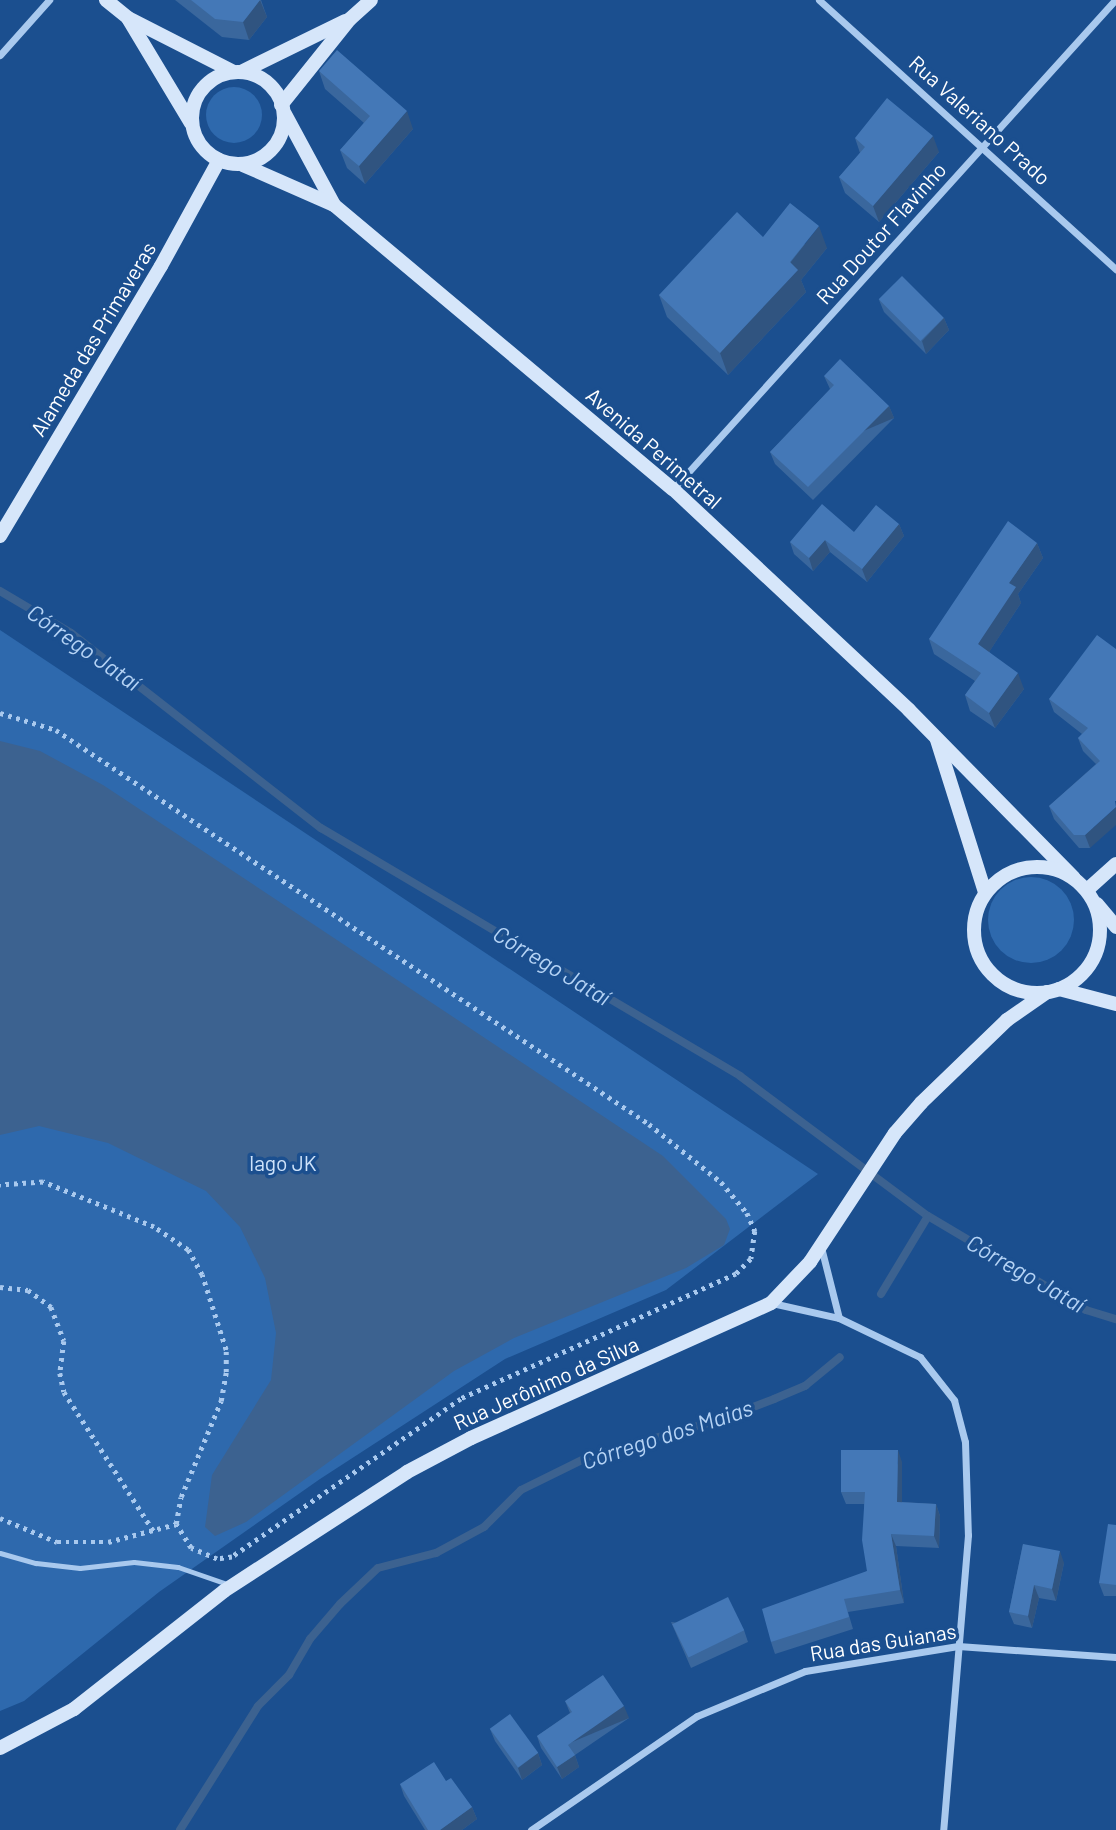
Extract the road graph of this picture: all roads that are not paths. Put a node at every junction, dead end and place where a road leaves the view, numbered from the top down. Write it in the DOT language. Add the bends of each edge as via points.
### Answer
graph roads {
  1 [pos="49,0"];
  2 [pos="106,0"];
  3 [pos="372,0"];
  4 [pos="819,0"];
  5 [pos="1115,0"];
  6 [pos="128,18"];
  7 [pos="350,19"];
  8 [pos="0,55"];
  9 [pos="236,71"];
  10 [pos="283,109"];
  11 [pos="191,123"];
  12 [pos="984,145"];
  13 [pos="219,160"];
  14 [pos="243,165"];
  15 [pos="334,205"];
  16 [pos="1116,269"];
  17 [pos="673,489"];
  18 [pos="0,536"];
  19 [pos="935,736"];
  20 [pos="1116,864"];
  21 [pos="1074,878"];
  22 [pos="985,892"];
  23 [pos="1089,893"];
  24 [pos="1116,927"];
  25 [pos="1053,991"];
  26 [pos="1116,1004"];
  27 [pos="821,1245"];
  28 [pos="771,1303"];
  29 [pos="839,1318"];
  30 [pos="0,1553"];
  31 [pos="233,1586"];
  32 [pos="958,1646"];
  33 [pos="1116,1657"];
  34 [pos="0,1748"];
  35 [pos="531,1830"];
  36 [pos="943,1830"];
  1 -- 8 [label="street"];
  2 -- 6 [label="main road"];
  3 -- 7 [label="main road"];
  4 -- 12 [label="street, Rua Valeriano Prado"];
  5 -- 12 [label="street, Rua Doutor Flavinho"];
  6 -- 9 [label="main road"];
  6 -- 11 [label="main road"];
  7 -- 9 [label="main road"];
  7 -- 10 [label="main road"];
  9 -- 10 [label="main road" via="267,81"];
  9 -- 11 [label="main road" via="215,77 201,89"];
  10 -- 14 [label="main road" via="282,131 274,147"];
  10 -- 15 [label="main road, Avenida Perimetral"];
  11 -- 13 [label="main road" via="197,141"];
  12 -- 16 [label="street, Rua Valeriano Prado"];
  12 -- 17 [label="street, Rua Doutor Flavinho"];
  13 -- 14 [label="main road"];
  13 -- 18 [label="main road, Alameda das Primaveras"];
  14 -- 15 [label="main road, Avenida Perimetral"];
  15 -- 17 [label="main road, Avenida Perimetral"];
  17 -- 19 [label="main road, Avenida Perimetral"];
  19 -- 21 [label="main road, Avenida Perimetral"];
  19 -- 22 [label="main road, Avenida Perimetral"];
  20 -- 23 [label="main road"];
  21 -- 22 [label="main road" via="1056,869 1017,869"];
  21 -- 23 [label="main road"];
  22 -- 25 [label="main road" via="974,928 983,963 1010,987"];
  23 -- 24 [label="main road"];
  23 -- 25 [label="main road" via="1098,915 1096,954 1086,971"];
  25 -- 26 [label="main road"];
  25 -- 27 [label="main road, Rua Jerônimo da Silva" via="962,1060 895,1133"];
  27 -- 28 [label="main road, Rua Jerônimo da Silva"];
  27 -- 29 [label="street"];
  28 -- 29 [label="street"];
  28 -- 31 [label="main road, Rua Jerônimo da Silva" via="471,1438 407,1472"];
  29 -- 32 [label="street" via="920,1357 954,1400 965,1442 968,1535"];
  30 -- 31 [label="lane" via="79,1567 134,1562 178,1567"];
  31 -- 34 [label="main road, Rua Jerônimo da Silva" via="74,1709"];
  32 -- 33 [label="street, Rua das Guianas"];
  32 -- 35 [label="street, Rua das Guianas" via="805,1671 697,1716"];
  32 -- 36 [label="street"];
}
